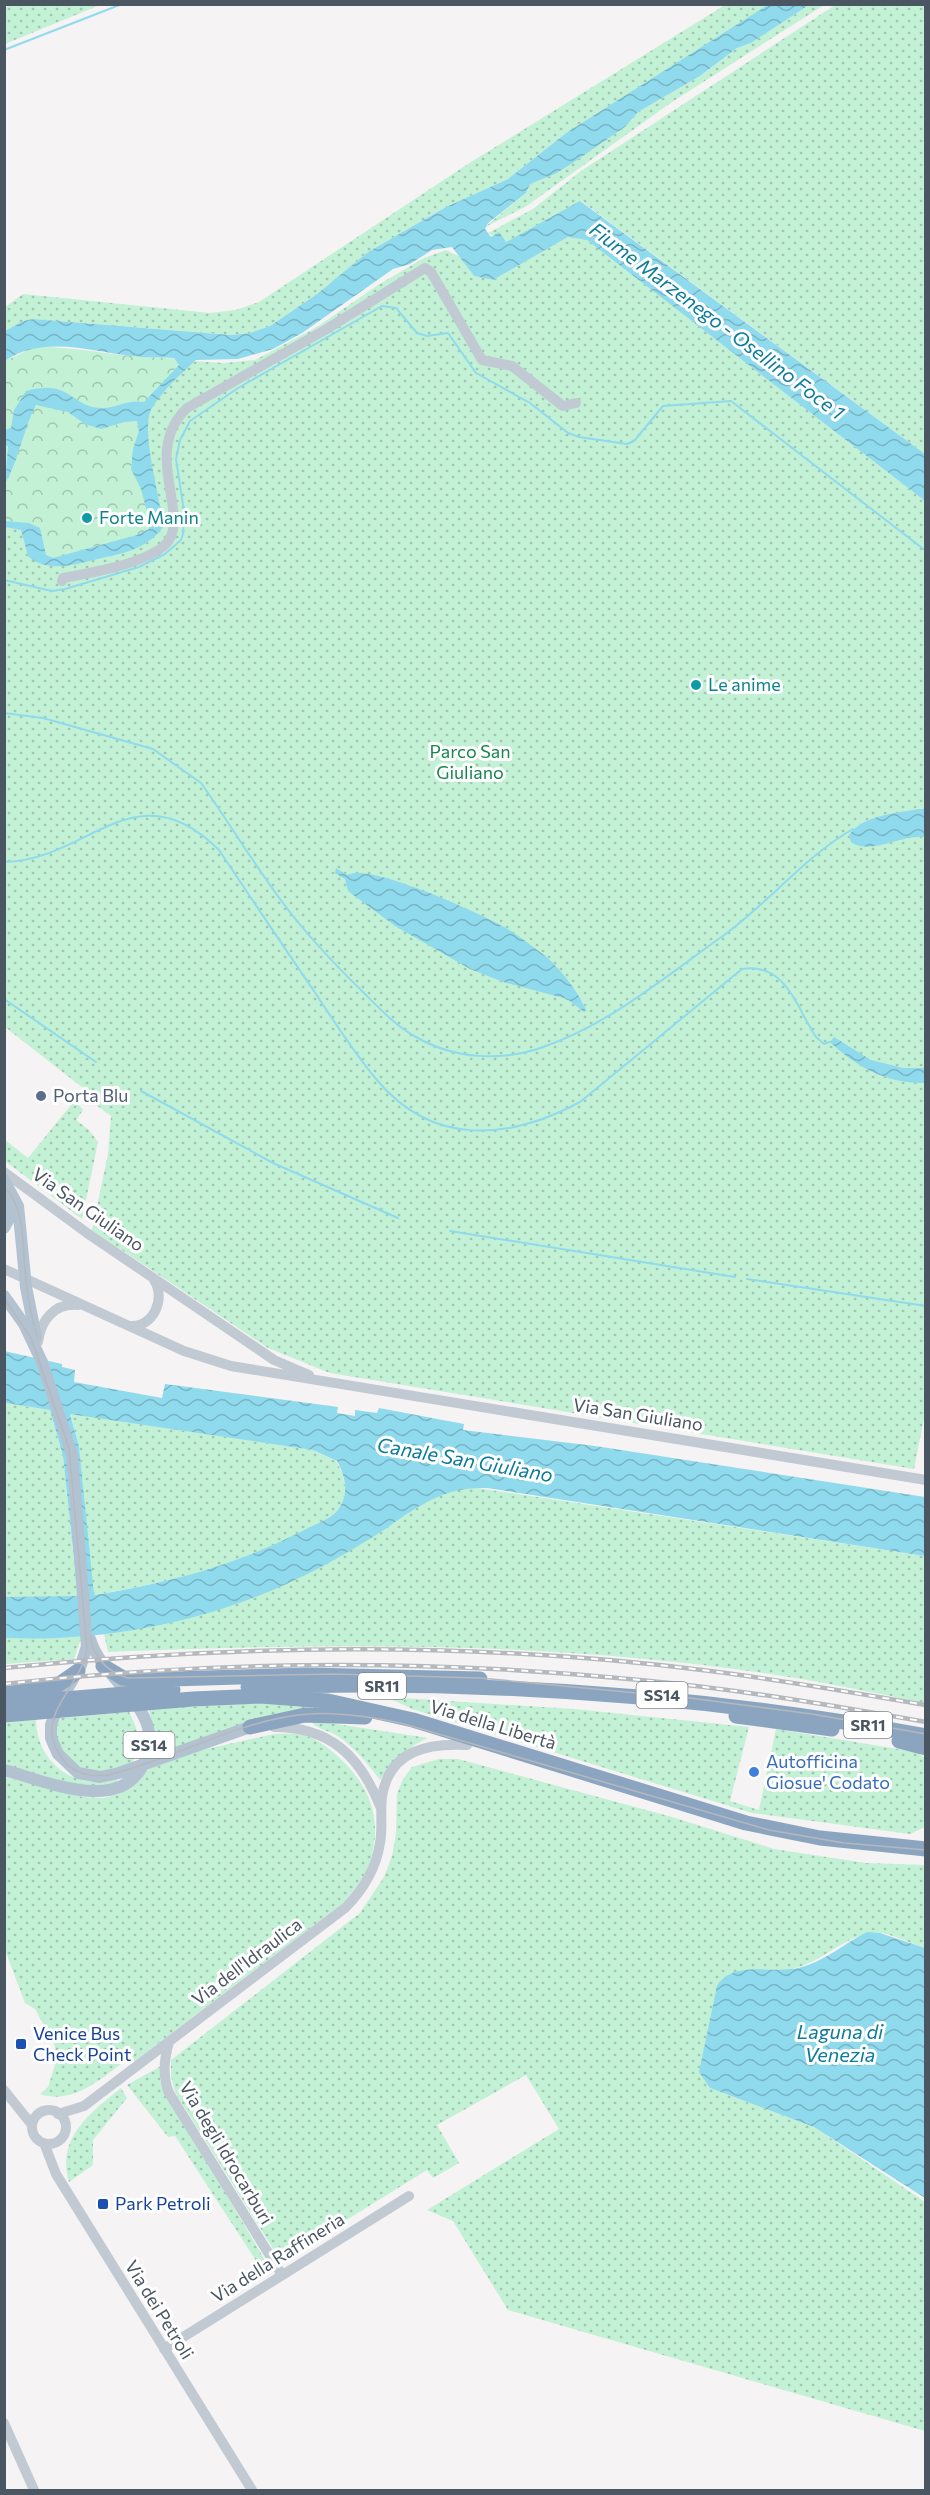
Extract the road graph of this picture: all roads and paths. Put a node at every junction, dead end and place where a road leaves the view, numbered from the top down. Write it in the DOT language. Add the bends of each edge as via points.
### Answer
graph roads {
  1 [pos="576,403"];
  2 [pos="63,581"];
  3 [pos="4,1172"];
  4 [pos="4,1180"];
  5 [pos="4,1228"];
  6 [pos="4,1269"];
  7 [pos="152,1277"];
  8 [pos="25,1278"];
  9 [pos="4,1296"];
  10 [pos="85,1306"];
  11 [pos="128,1326"];
  12 [pos="40,1354"];
  13 [pos="344,1384"];
  14 [pos="926,1480"];
  15 [pos="88,1632"];
  16 [pos="103,1666"];
  17 [pos="78,1671"];
  18 [pos="404,1687"];
  19 [pos="7,1697"];
  20 [pos="759,1709"];
  21 [pos="4,1715"];
  22 [pos="250,1727"];
  23 [pos="926,1736"];
  24 [pos="467,1744"];
  25 [pos="926,1748"];
  26 [pos="4,1770"];
  27 [pos="577,1773"];
  28 [pos="382,1812"];
  29 [pos="926,1838"];
  30 [pos="857,1843"];
  31 [pos="926,1849"];
  32 [pos="169,2042"];
  33 [pos="5,2091"];
  34 [pos="84,2106"];
  35 [pos="41,2112"];
  36 [pos="58,2114"];
  37 [pos="32,2125"];
  38 [pos="65,2125"];
  39 [pos="58,2141"];
  40 [pos="44,2143"];
  41 [pos="69,2195"];
  42 [pos="409,2196"];
  43 [pos="282,2275"];
  44 [pos="164,2349"];
  45 [pos="4,2423"];
  46 [pos="34,2490"];
  47 [pos="252,2490"];
  1 -- 2 [label="street" via="564,406 512,366 482,360 425,268 187,408 172,425 167,441 166,463 175,523 170,540 144,557"];
  3 -- 7 [label="street, Via San Giuliano"];
  4 -- 5 [label="main road" via="11,1212"];
  4 -- 8 [label="main road, Via San Giuliano" via="18,1206"];
  6 -- 8 [label="street, Via San Giuliano"];
  7 -- 11 [label="street, Via San Giuliano" via="159,1290 156,1310 143,1323"];
  7 -- 13 [label="street, Via San Giuliano" via="274,1360"];
  8 -- 10 [label="street, Via San Giuliano"];
  8 -- 12 [label="main road, Via San Giuliano"];
  9 -- 12 [label="main road"];
  10 -- 11 [label="street, Via San Giuliano"];
  10 -- 12 [label="street" via="68,1305 52,1312 43,1323"];
  11 -- 13 [label="street, Via San Giuliano" via="184,1351 231,1366"];
  12 -- 15 [label="main road, SS14" via="72,1455"];
  13 -- 14 [label="street, Via San Giuliano"];
  15 -- 16 [label="main road, SS14"];
  15 -- 17 [label="main road, SS14"];
  16 -- 20 [label="highway, SS14" via="126,1679 318,1675 495,1679 640,1692"];
  16 -- 26 [label="main road, SS14" via="144,1715 149,1750 140,1770 126,1784 106,1792 81,1790"];
  17 -- 19 [label="highway" via="56,1687"];
  17 -- 22 [label="main road, SS14" via="55,1712 51,1731 61,1759 83,1774 100,1777 119,1773"];
  18 -- 19 [label="highway, Via della Libertà / SR11" via="208,1688"];
  18 -- 20 [label="highway, Via della Libertà / SR11" via="600,1695"];
  18 -- 25 [label="highway, SR11" via="668,1707 858,1733"];
  20 -- 23 [label="highway, Via della Libertà / SR11"];
  21 -- 27 [label="highway, Via della Libertà / SR11" via="193,1699 308,1699 390,1714"];
  22 -- 24 [label="highway, SS14" via="305,1715 354,1716"];
  22 -- 28 [label="street, Via dell'Idraulica" via="294,1727 337,1744 359,1764"];
  24 -- 27 [label="highway, SS14"];
  24 -- 28 [label="street, Via dell'Idraulica" via="432,1744 409,1754 389,1777"];
  27 -- 30 [label="highway, Via della Libertà / SR11" via="746,1823"];
  28 -- 32 [label="street, Via dell'Idraulica" via="377,1855 356,1896"];
  29 -- 30 [label="highway, SR11" via="910,1843"];
  30 -- 31 [label="highway, Via della Libertà / SR11"];
  32 -- 34 [label="street, Via dell'Idraulica"];
  32 -- 43 [label="street, Via degli Idrocarburi" via="165,2082 169,2092"];
  33 -- 35 [label="street"];
  33 -- 37 [label="street"];
  34 -- 36 [label="street, Via dell'Idraulica"];
  34 -- 38 [label="street, Via dell'Idraulica"];
  35 -- 36 [label="street"];
  35 -- 37 [label="street"];
  36 -- 38 [label="street"];
  37 -- 40 [label="street" via="36,2138"];
  38 -- 39 [label="street"];
  39 -- 40 [label="street"];
  39 -- 41 [label="street" via="58,2163"];
  40 -- 41 [label="street, Via dei Petroli"];
  41 -- 44 [label="street, Via dei Petroli"];
  42 -- 43 [label="street, Via della Raffineria"];
  43 -- 44 [label="street, Via della Raffineria"];
  44 -- 47 [label="street, Via dei Petroli"];
  45 -- 46 [label="street"];
}
